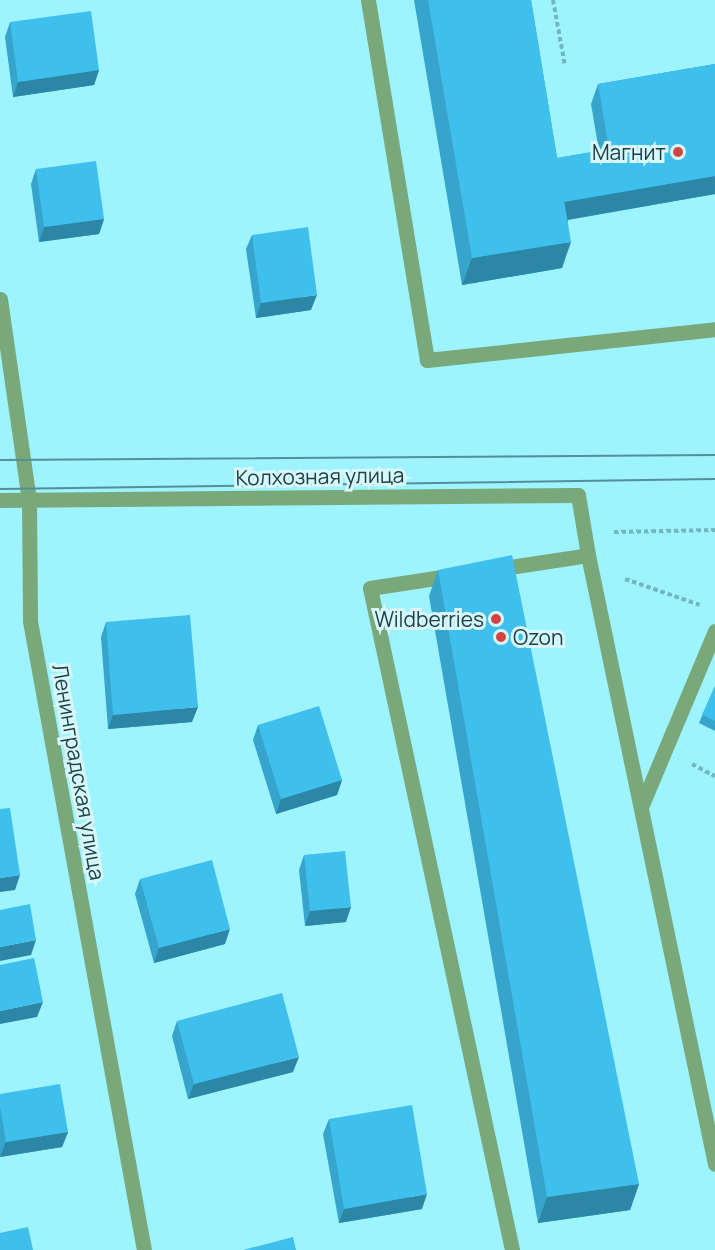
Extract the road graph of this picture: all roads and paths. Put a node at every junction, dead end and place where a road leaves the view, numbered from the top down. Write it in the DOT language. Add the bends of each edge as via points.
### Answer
graph roads {
  1 [pos="368,0"];
  2 [pos="553,0"];
  3 [pos="565,66"];
  4 [pos="0,299"];
  5 [pos="715,329"];
  6 [pos="0,500"];
  7 [pos="29,500"];
  8 [pos="715,530"];
  9 [pos="585,532"];
  10 [pos="589,561"];
  11 [pos="705,607"];
  12 [pos="715,631"];
  13 [pos="641,807"];
  14 [pos="715,1164"];
  15 [pos="144,1250"];
  16 [pos="512,1250"];
  1 -- 5 [label="street" via="427,360"];
  2 -- 3 [label="path"];
  4 -- 7 [label="street, Ленинградская улица"];
  6 -- 7 [label="street, Колхозная улица"];
  7 -- 9 [label="street, Колхозная улица" via="578,495"];
  7 -- 15 [label="street, Ленинградская улица" via="30,621"];
  8 -- 9 [label="path"];
  9 -- 10 [label="street, Колхозная улица"];
  10 -- 11 [label="path"];
  10 -- 13 [label="street, Колхозная улица"];
  10 -- 16 [label="street" via="369,588"];
  12 -- 13 [label="street"];
  13 -- 14 [label="street, Колхозная улица"];
}
